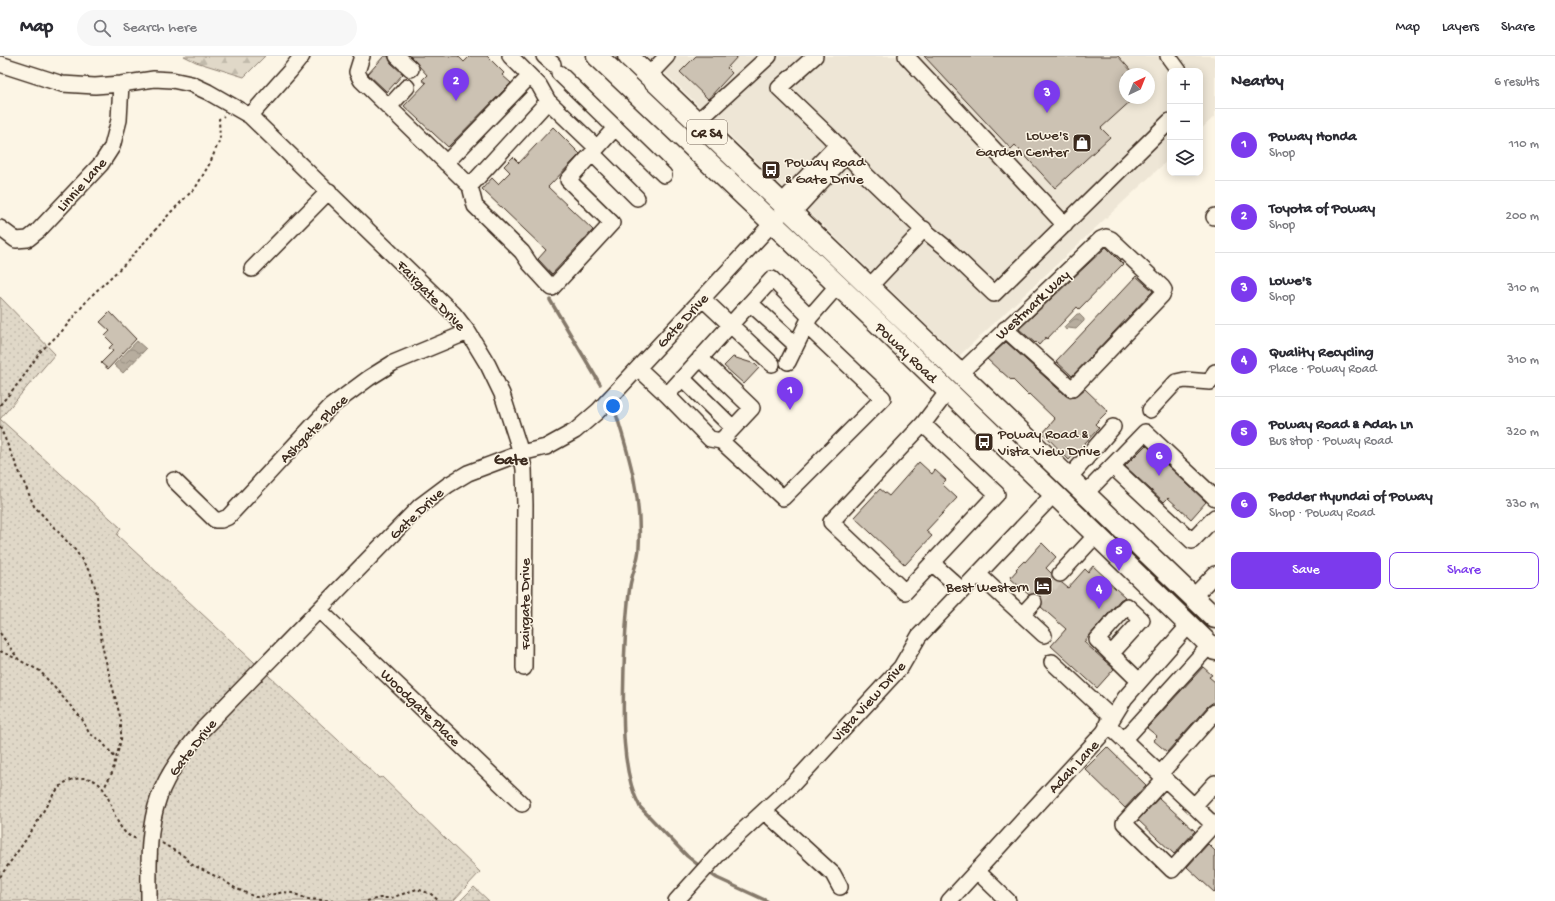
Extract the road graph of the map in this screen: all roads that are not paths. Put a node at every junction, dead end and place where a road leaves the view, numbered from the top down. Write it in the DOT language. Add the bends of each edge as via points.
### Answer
graph roads {
  1 [pos="302,56"];
  2 [pos="362,56"];
  3 [pos="397,56"];
  4 [pos="510,56"];
  5 [pos="597,56"];
  6 [pos="614,56"];
  7 [pos="628,56"];
  8 [pos="667,56"];
  9 [pos="769,56"];
  10 [pos="815,56"];
  11 [pos="906,56"];
  12 [pos="1168,56"];
  13 [pos="0,64"];
  14 [pos="552,64"];
  15 [pos="1177,68"];
  16 [pos="411,69"];
  17 [pos="530,76"];
  18 [pos="648,76"];
  19 [pos="121,84"];
  20 [pos="407,87"];
  21 [pos="667,93"];
  22 [pos="548,101"];
  23 [pos="389,107"];
  24 [pos="244,112"];
  25 [pos="697,122"];
  26 [pos="1167,124"];
  27 [pos="615,128"];
  28 [pos="595,150"];
  29 [pos="842,150"];
  30 [pos="446,162"];
  31 [pos="664,175"];
  32 [pos="470,186"];
  33 [pos="329,191"];
  34 [pos="637,198"];
  35 [pos="787,208"];
  36 [pos="773,223"];
  37 [pos="1065,225"];
  38 [pos="0,228"];
  39 [pos="924,229"];
  40 [pos="252,269"];
  41 [pos="838,285"];
  42 [pos="869,287"];
  43 [pos="702,299"];
  44 [pos="750,303"];
  45 [pos="808,321"];
  46 [pos="731,324"];
  47 [pos="1005,329"];
  48 [pos="886,331"];
  49 [pos="468,332"];
  50 [pos="796,345"];
  51 [pos="700,358"];
  52 [pos="788,362"];
  53 [pos="772,364"];
  54 [pos="638,368"];
  55 [pos="959,374"];
  56 [pos="1213,377"];
  57 [pos="682,378"];
  58 [pos="948,391"];
  59 [pos="666,395"];
  60 [pos="1150,410"];
  61 [pos="923,424"];
  62 [pos="1113,427"];
  63 [pos="733,428"];
  64 [pos="721,441"];
  65 [pos="521,453"];
  66 [pos="1052,462"];
  67 [pos="1112,466"];
  68 [pos="1069,478"];
  69 [pos="174,480"];
  70 [pos="1085,494"];
  71 [pos="1053,495"];
  72 [pos="1215,498"];
  73 [pos="1215,517"];
  74 [pos="1096,535"];
  75 [pos="932,563"];
  76 [pos="978,574"];
  77 [pos="1060,574"];
  78 [pos="1215,574"];
  79 [pos="962,590"];
  80 [pos="1193,597"];
  81 [pos="1034,602"];
  82 [pos="320,610"];
  83 [pos="1022,615"];
  84 [pos="1215,618"];
  85 [pos="1189,625"];
  86 [pos="1044,636"];
  87 [pos="1213,642"];
  88 [pos="1111,654"];
  89 [pos="1052,662"];
  90 [pos="524,668"];
  91 [pos="1139,681"];
  92 [pos="1215,712"];
  93 [pos="1110,721"];
  94 [pos="1124,740"];
  95 [pos="1162,776"];
  96 [pos="1215,783"];
  97 [pos="522,804"];
  98 [pos="1194,806"];
  99 [pos="764,811"];
  100 [pos="1214,826"];
  101 [pos="977,871"];
  102 [pos="840,888"];
  103 [pos="149,901"];
  104 [pos="676,901"];
  105 [pos="949,901"];
  106 [pos="1008,901"];
  1 -- 24 [label="street" via="290,71"];
  2 -- 23 [label="street" via="357,72 361,80"];
  3 -- 16 [label="street"];
  4 -- 17 [label="street"];
  5 -- 36 [label="main road, Poway Road / CR S4"];
  6 -- 21 [label="main road" via="643,82"];
  7 -- 18 [label="main road, Poway Road / CR S4"];
  8 -- 18 [label="street"];
  9 -- 25 [label="street"];
  10 -- 29 [label="street" via="779,88"];
  11 -- 37 [label="street"];
  12 -- 15 [label="street"];
  13 -- 19 [label="street, Fairgate Drive" via="62,84"];
  14 -- 27 [label="street"];
  17 -- 22 [label="street" via="540,85"];
  17 -- 30 [label="street"];
  18 -- 21 [label="main road, Poway Road / CR S4"];
  19 -- 24 [label="street, Fairgate Drive" via="154,79 191,84"];
  19 -- 38 [label="street, Linnie Lane" via="119,120 112,147 101,164 28,239 16,240"];
  20 -- 23 [label="street"];
  21 -- 25 [label="main road, Poway Road / CR S4"];
  22 -- 28 [label="street"];
  22 -- 32 [label="street"];
  23 -- 30 [label="street"];
  24 -- 33 [label="street, Fairgate Drive"];
  25 -- 35 [label="main road, Poway Road / CR S4"];
  26 -- 37 [label="street"];
  27 -- 28 [label="street"];
  27 -- 31 [label="street"];
  28 -- 32 [label="street" via="568,180 612,224 552,288 522,252 474,206"];
  28 -- 34 [label="street"];
  29 -- 35 [label="street" via="789,195"];
  29 -- 39 [label="street"];
  30 -- 32 [label="street"];
  33 -- 40 [label="street"];
  33 -- 49 [label="street, Fairgate Drive" via="439,298"];
  35 -- 36 [label="street, Gate Drive"];
  35 -- 42 [label="main road, Poway Road / CR S4"];
  36 -- 41 [label="main road, Poway Road / CR S4"];
  36 -- 43 [label="street, Gate Drive"];
  37 -- 39 [label="street" via="994,294"];
  39 -- 42 [label="street"];
  41 -- 45 [label="street"];
  41 -- 48 [label="main road, Poway Road / CR S4"];
  42 -- 55 [label="main road, Poway Road / CR S4"];
  43 -- 46 [label="street"];
  43 -- 54 [label="street, Gate Drive"];
  44 -- 45 [label="street" via="772,279"];
  44 -- 46 [label="street"];
  44 -- 50 [label="street"];
  45 -- 50 [label="street"];
  45 -- 64 [label="street" via="883,398 783,498"];
  46 -- 51 [label="street"];
  46 -- 53 [label="street"];
  47 -- 47 [label="street, Westmark Way" via="1106,237 1164,290 1157,301 1072,389"];
  47 -- 55 [label="street, Westmark Way"];
  48 -- 55 [label="main road" via="907,343 946,379"];
  48 -- 58 [label="main road, Poway Road / CR S4"];
  49 -- 65 [label="street, Fairgate Drive" via="502,394"];
  49 -- 69 [label="street, Ashgate Place" via="393,363 346,394 228,517 215,520"];
  50 -- 52 [label="street"];
  51 -- 57 [label="street"];
  51 -- 63 [label="street" via="752,408"];
  54 -- 59 [label="street"];
  54 -- 65 [label="street, Gate Drive" via="598,412 575,431 546,447"];
  55 -- 66 [label="main road, Poway Road / CR S4"];
  56 -- 60 [label="street" via="1176,382"];
  57 -- 59 [label="street"];
  57 -- 63 [label="street"];
  58 -- 61 [label="street"];
  58 -- 66 [label="main road" via="963,392 1023,449"];
  58 -- 71 [label="main road, Poway Road / CR S4"];
  59 -- 64 [label="street" via="710,438"];
  61 -- 75 [label="street" via="997,494"];
  61 -- 75 [label="street" via="831,522 905,592"];
  62 -- 68 [label="street"];
  63 -- 64 [label="street"];
  65 -- 82 [label="street, Gate Drive" via="468,473 448,484 420,506"];
  65 -- 90 [label="street, Fairgate Drive" via="525,505"];
  66 -- 68 [label="main road, Poway Road / CR S4"];
  67 -- 70 [label="street"];
  67 -- 72 [label="street" via="1145,432"];
  67 -- 73 [label="street" via="1192,541"];
  68 -- 70 [label="main road, Poway Road / CR S4"];
  70 -- 80 [label="main road, Poway Road / CR S4"];
  71 -- 74 [label="main road, Poway Road / CR S4"];
  71 -- 76 [label="street, Vista View Drive"];
  71 -- 80 [label="main road" via="1102,528 1181,602 1188,602"];
  74 -- 77 [label="street"];
  74 -- 85 [label="main road, Poway Road / CR S4"];
  75 -- 79 [label="street"];
  76 -- 79 [label="street, Vista View Drive"];
  76 -- 83 [label="street"];
  78 -- 80 [label="street"];
  79 -- 99 [label="street, Vista View Drive" via="919,636 901,667 793,784"];
  80 -- 84 [label="main road, Poway Road / CR S4"];
  81 -- 83 [label="street"];
  82 -- 97 [label="street, Woodgate Place"];
  82 -- 103 [label="street, Gate Drive" via="223,709 185,752 170,775 159,798 152,826"];
  83 -- 86 [label="street"];
  85 -- 87 [label="main road" via="1193,620 1201,619"];
  85 -- 91 [label="street, Adah Lane"];
  87 -- 94 [label="street"];
  88 -- 91 [label="street"];
  89 -- 93 [label="street"];
  91 -- 93 [label="street, Adah Lane"];
  92 -- 95 [label="street"];
  93 -- 94 [label="street"];
  93 -- 101 [label="street, Adah Lane" via="1104,732"];
  94 -- 95 [label="street"];
  95 -- 98 [label="street"];
  95 -- 100 [label="street" via="1124,823 1172,870"];
  96 -- 98 [label="street"];
  98 -- 100 [label="street"];
  99 -- 102 [label="street" via="833,874"];
  99 -- 104 [label="street, Vista View Drive" via="722,850"];
  101 -- 105 [label="street, Adah Lane"];
  101 -- 106 [label="street"];
}
